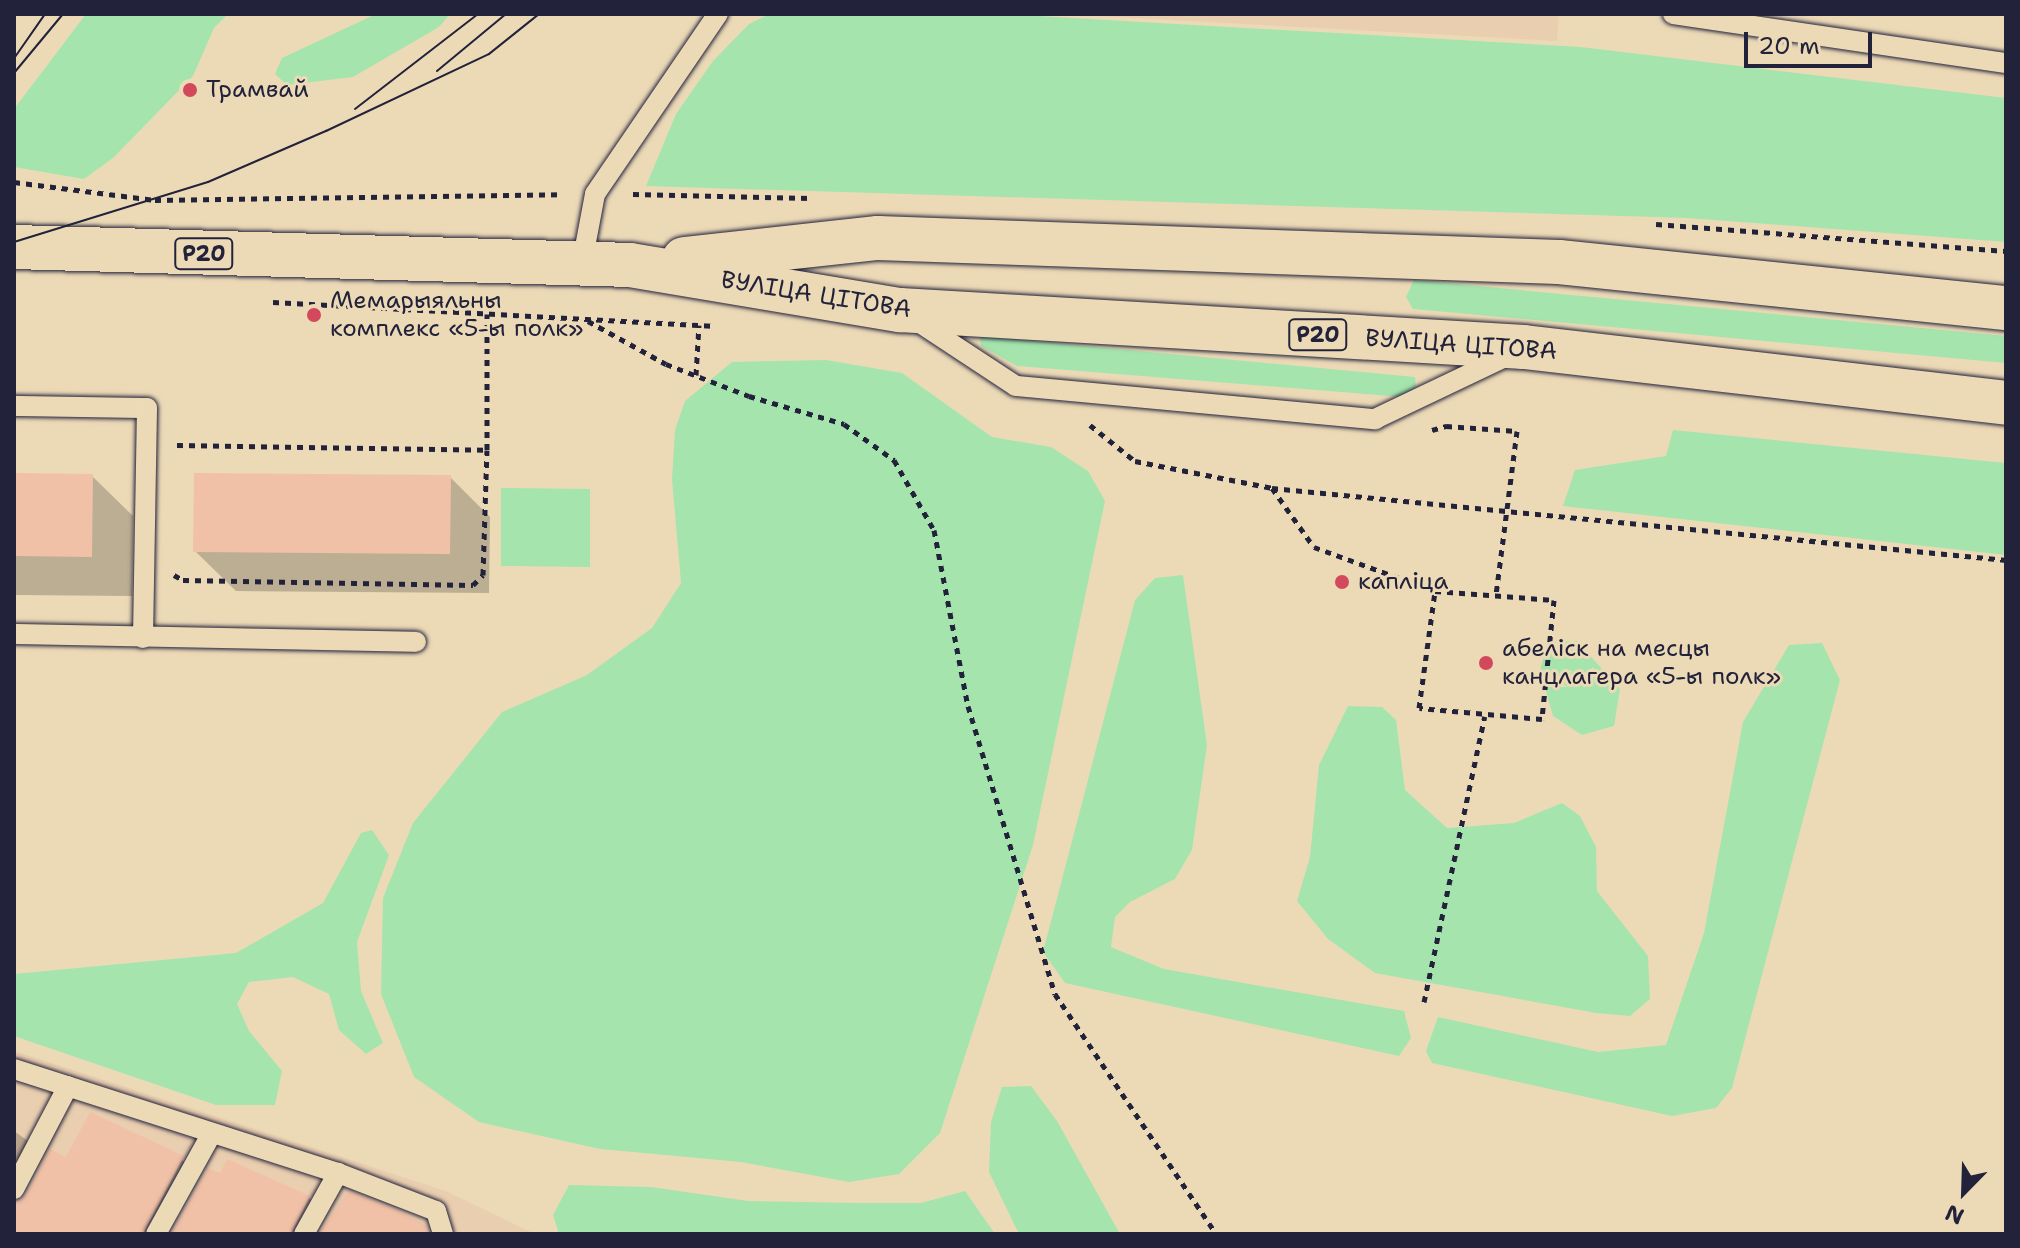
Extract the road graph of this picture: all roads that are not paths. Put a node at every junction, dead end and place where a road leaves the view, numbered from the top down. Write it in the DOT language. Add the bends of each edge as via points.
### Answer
graph roads {
  1 [pos="718,14"];
  2 [pos="1673,14"];
  3 [pos="2006,63"];
  4 [pos="14,247"];
  5 [pos="582,263"];
  6 [pos="630,265"];
  7 [pos="2006,308"];
  8 [pos="900,310"];
  9 [pos="1524,347"];
  10 [pos="2006,403"];
  11 [pos="14,406"];
  12 [pos="14,634"];
  13 [pos="143,638"];
  14 [pos="416,642"];
  15 [pos="14,1069"];
  16 [pos="68,1086"];
  17 [pos="212,1133"];
  18 [pos="338,1173"];
  19 [pos="14,1189"];
  20 [pos="156,1234"];
  21 [pos="304,1234"];
  22 [pos="443,1234"];
  1 -- 5 [label="lane" via="595,194"];
  2 -- 3 [label="lane"];
  4 -- 5 [label="main road, ВУЛІЦА ЦІТОВА / Р20"];
  5 -- 6 [label="main road, ВУЛІЦА ЦІТОВА / Р20"];
  6 -- 7 [label="main road, ВУЛІЦА ЦІТОВА / Р20" via="894,239 1559,262"];
  6 -- 8 [label="main road, ВУЛІЦА ЦІТОВА / Р20"];
  8 -- 9 [label="main road, ВУЛІЦА ЦІТОВА / Р20"];
  8 -- 9 [label="lane" via="1016,386 1375,419"];
  9 -- 10 [label="main road, ВУЛІЦА ЦІТОВА / Р20"];
  11 -- 13 [label="lane" via="147,408"];
  12 -- 13 [label="lane"];
  13 -- 14 [label="lane"];
  15 -- 16 [label="lane"];
  16 -- 17 [label="lane"];
  16 -- 19 [label="lane"];
  17 -- 18 [label="lane"];
  17 -- 20 [label="lane"];
  18 -- 21 [label="lane"];
  18 -- 22 [label="lane" via="436,1211"];
}
